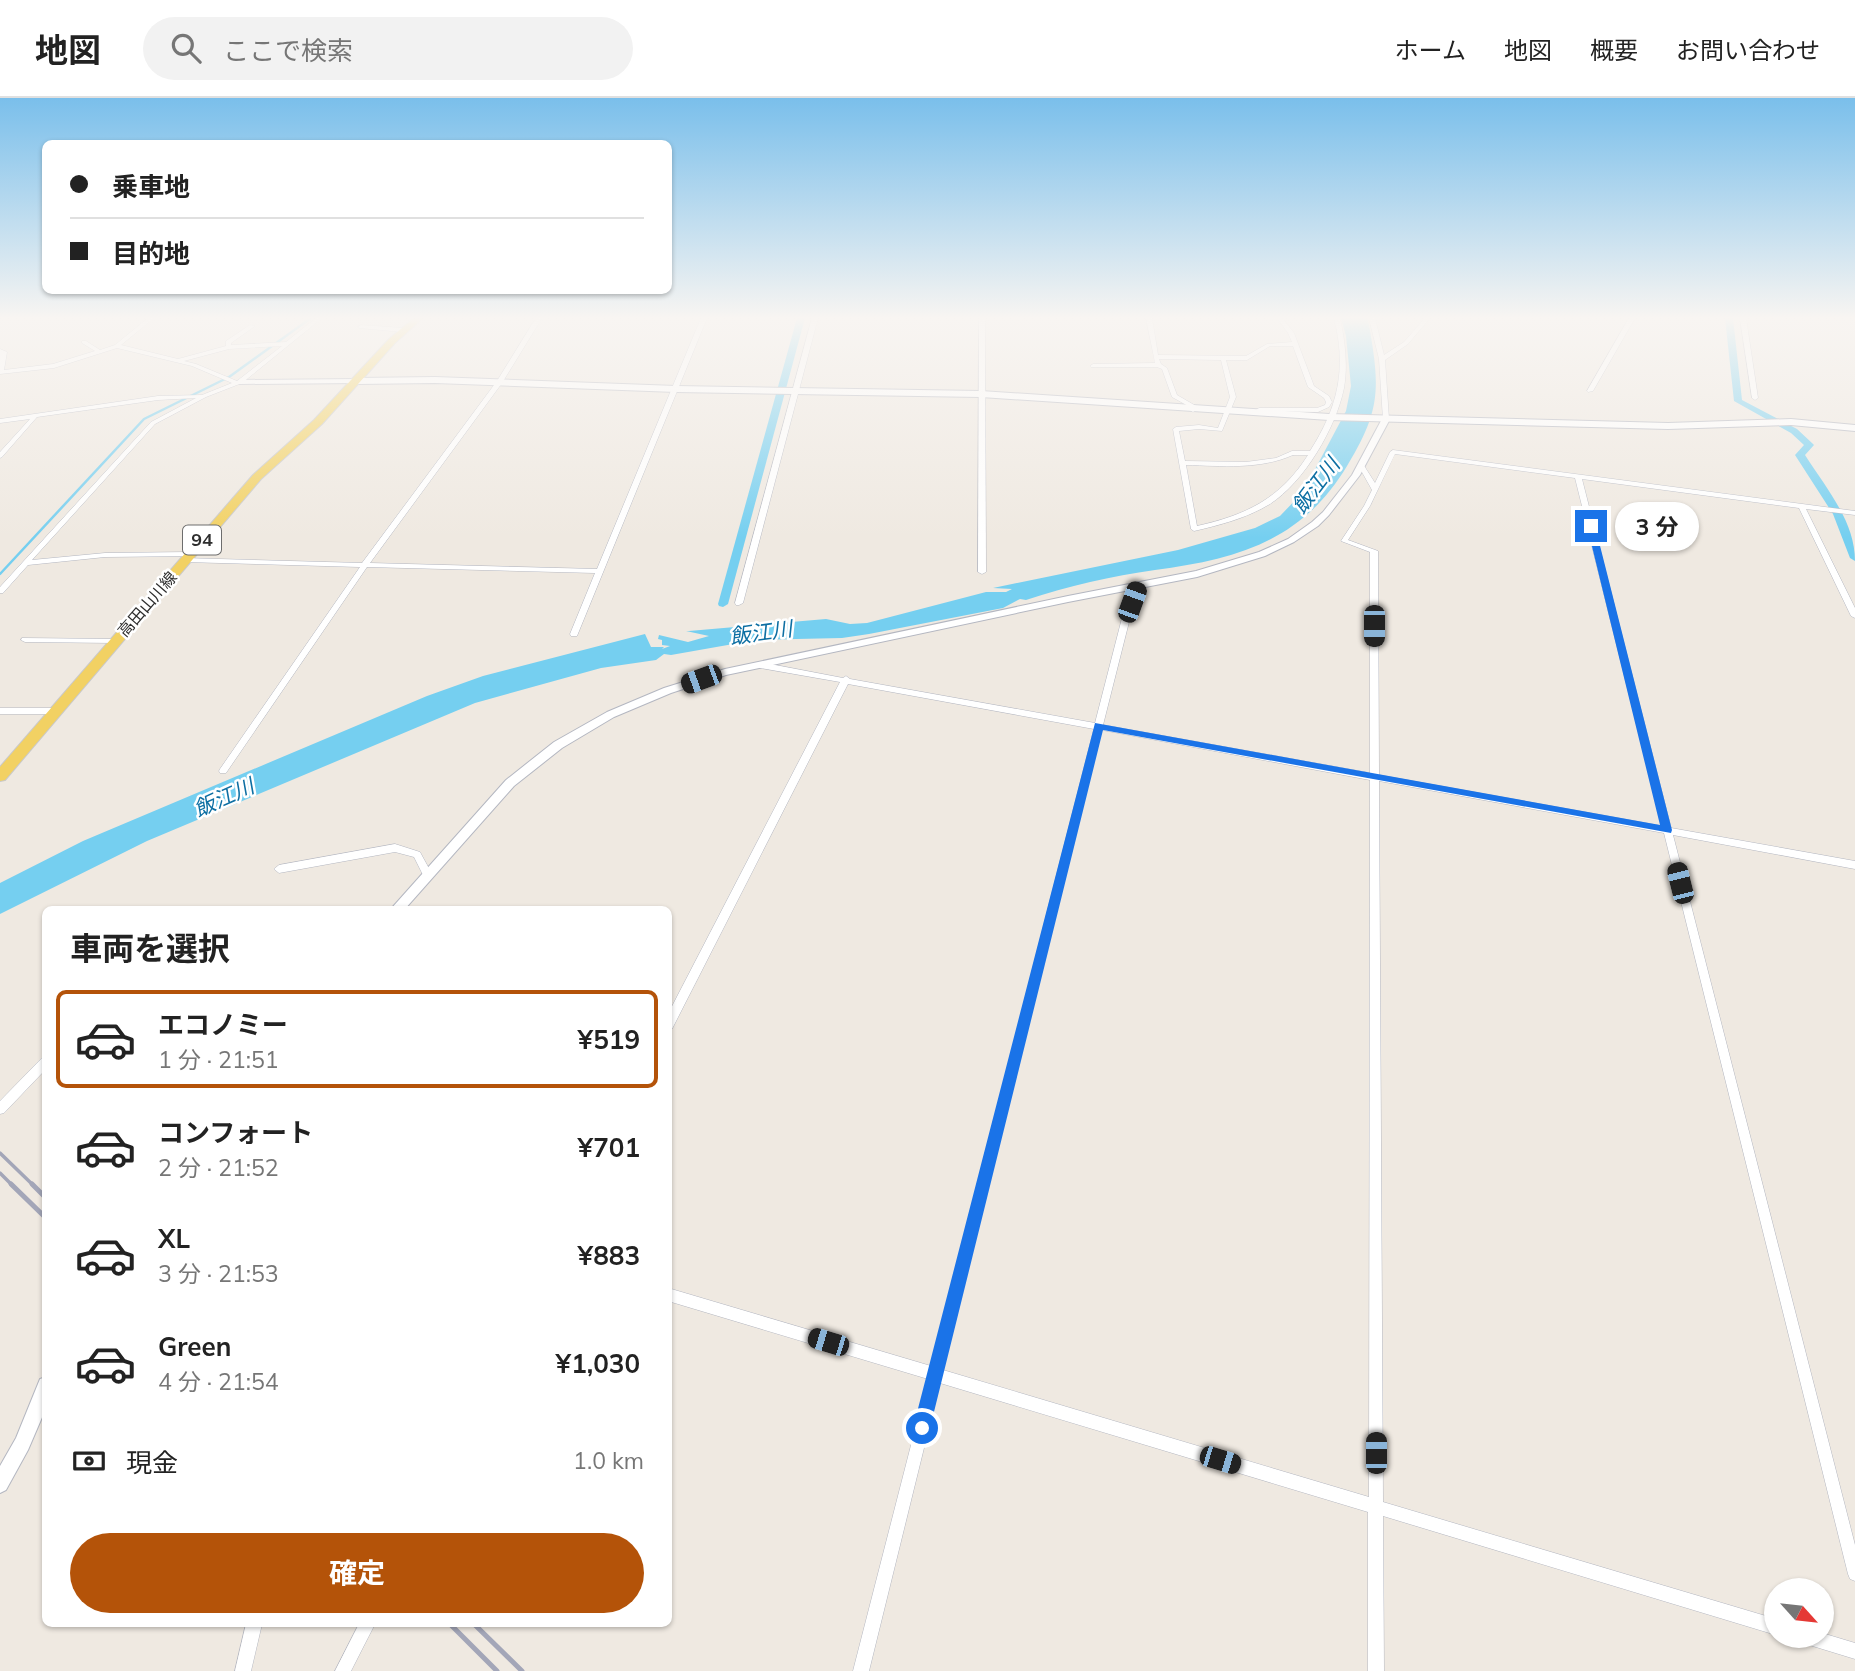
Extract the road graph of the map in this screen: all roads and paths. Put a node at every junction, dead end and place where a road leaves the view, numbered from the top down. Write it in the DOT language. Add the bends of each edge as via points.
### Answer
graph roads {
  1 [pos="215,391"];
  2 [pos="347,391"];
  3 [pos="493,391"];
  4 [pos="675,391"];
  5 [pos="794,391"];
  6 [pos="819,391"];
  7 [pos="1172,391"];
  8 [pos="1232,391"];
  9 [pos="1318,391"];
  10 [pos="1340,391"];
  11 [pos="1383,391"];
  12 [pos="1754,391"];
  13 [pos="981,394"];
  14 [pos="204,396"];
  15 [pos="1755,398"];
  16 [pos="1193,410"];
  17 [pos="1226,410"];
  18 [pos="35,416"];
  19 [pos="1329,417"];
  20 [pos="1384,419"];
  21 [pos="0,421"];
  22 [pos="1855,428"];
  23 [pos="1312,453"];
  24 [pos="0,456"];
  25 [pos="1182,463"];
  26 [pos="1361,465"];
  27 [pos="1578,476"];
  28 [pos="1375,490"];
  29 [pos="1801,505"];
  30 [pos="1855,513"];
  31 [pos="187,557"];
  32 [pos="25,563"];
  33 [pos="365,564"];
  34 [pos="600,571"];
  35 [pos="982,572"];
  36 [pos="1138,586"];
  37 [pos="0,591"];
  38 [pos="739,604"];
  39 [pos="1855,616"];
  40 [pos="574,634"];
  41 [pos="25,640"];
  42 [pos="116,641"];
  43 [pos="761,665"];
  44 [pos="846,679"];
  45 [pos="0,711"];
  46 [pos="56,711"];
  47 [pos="1099,726"];
  48 [pos="223,771"];
  49 [pos="0,776"];
  50 [pos="1373,776"];
  51 [pos="1667,830"];
  52 [pos="1855,865"];
  53 [pos="279,869"];
  54 [pos="427,874"];
  55 [pos="399,906"];
  56 [pos="672,1018"];
  57 [pos="42,1065"];
  58 [pos="0,1110"];
  59 [pos="672,1295"];
  60 [pos="935,1374"];
  61 [pos="42,1395"];
  62 [pos="0,1484"];
  63 [pos="1376,1507"];
  64 [pos="1855,1574"];
  65 [pos="1764,1623"];
  66 [pos="253,1627"];
  67 [pos="365,1627"];
  68 [pos="1834,1645"];
  69 [pos="1855,1651"];
  70 [pos="243,1671"];
  71 [pos="343,1671"];
  72 [pos="861,1671"];
  73 [pos="1376,1671"];
  1 -- 14 [label="street"];
  2 -- 31 [label="main road, 高田山川線 / 94" via="257,477"];
  3 -- 33 [label="street"];
  4 -- 34 [label="street"];
  5 -- 38 [label="street"];
  6 -- 13 [label="main road"];
  7 -- 16 [label="street" via="1193,405"];
  8 -- 17 [label="street"];
  9 -- 17 [label="street" via="1327,397 1327,406 1304,411"];
  10 -- 19 [label="street"];
  11 -- 20 [label="street"];
  12 -- 15 [label="street"];
  13 -- 16 [label="main road"];
  13 -- 35 [label="street"];
  14 -- 18 [label="street"];
  14 -- 32 [label="street" via="146,429"];
  16 -- 17 [label="main road"];
  17 -- 19 [label="main road"];
  17 -- 25 [label="street" via="1220,430 1176,429"];
  18 -- 21 [label="street"];
  18 -- 24 [label="street"];
  19 -- 20 [label="main road"];
  19 -- 23 [label="street"];
  20 -- 22 [label="main road" via="1668,426 1791,422"];
  20 -- 26 [label="street"];
  23 -- 25 [label="street" via="1246,464"];
  23 -- 25 [label="street" via="1272,499 1229,521 1195,529"];
  26 -- 28 [label="street"];
  26 -- 36 [label="street" via="1329,510 1299,535 1219,568"];
  27 -- 28 [label="street" via="1393,452"];
  27 -- 29 [label="street"];
  27 -- 51 [label="street"];
  28 -- 50 [label="street" via="1344,541 1374,551"];
  29 -- 30 [label="street"];
  29 -- 39 [label="street"];
  31 -- 32 [label="street" via="105,555"];
  31 -- 33 [label="street"];
  31 -- 42 [label="main road, 高田山川線 / 94"];
  32 -- 37 [label="street"];
  33 -- 34 [label="street"];
  33 -- 48 [label="street"];
  34 -- 40 [label="street"];
  36 -- 43 [label="street"];
  36 -- 47 [label="street"];
  41 -- 42 [label="street"];
  42 -- 46 [label="main road, 高田山川線 / 94"];
  43 -- 44 [label="street"];
  43 -- 54 [label="street" via="675,688 563,741 510,783"];
  44 -- 47 [label="street"];
  44 -- 56 [label="street"];
  45 -- 46 [label="street"];
  46 -- 49 [label="main road, 高田山川線 / 94"];
  47 -- 50 [label="street"];
  47 -- 60 [label="street"];
  50 -- 51 [label="street"];
  50 -- 63 [label="street"];
  51 -- 52 [label="street"];
  51 -- 64 [label="street"];
  53 -- 54 [label="street" via="395,848 416,855"];
  54 -- 55 [label="street"];
  57 -- 58 [label="street"];
  59 -- 60 [label="street"];
  60 -- 63 [label="street"];
  60 -- 72 [label="street"];
  61 -- 62 [label="street"];
  63 -- 65 [label="street"];
  63 -- 73 [label="street"];
  66 -- 70 [label="street"];
  67 -- 71 [label="street"];
  68 -- 69 [label="street"];
}
